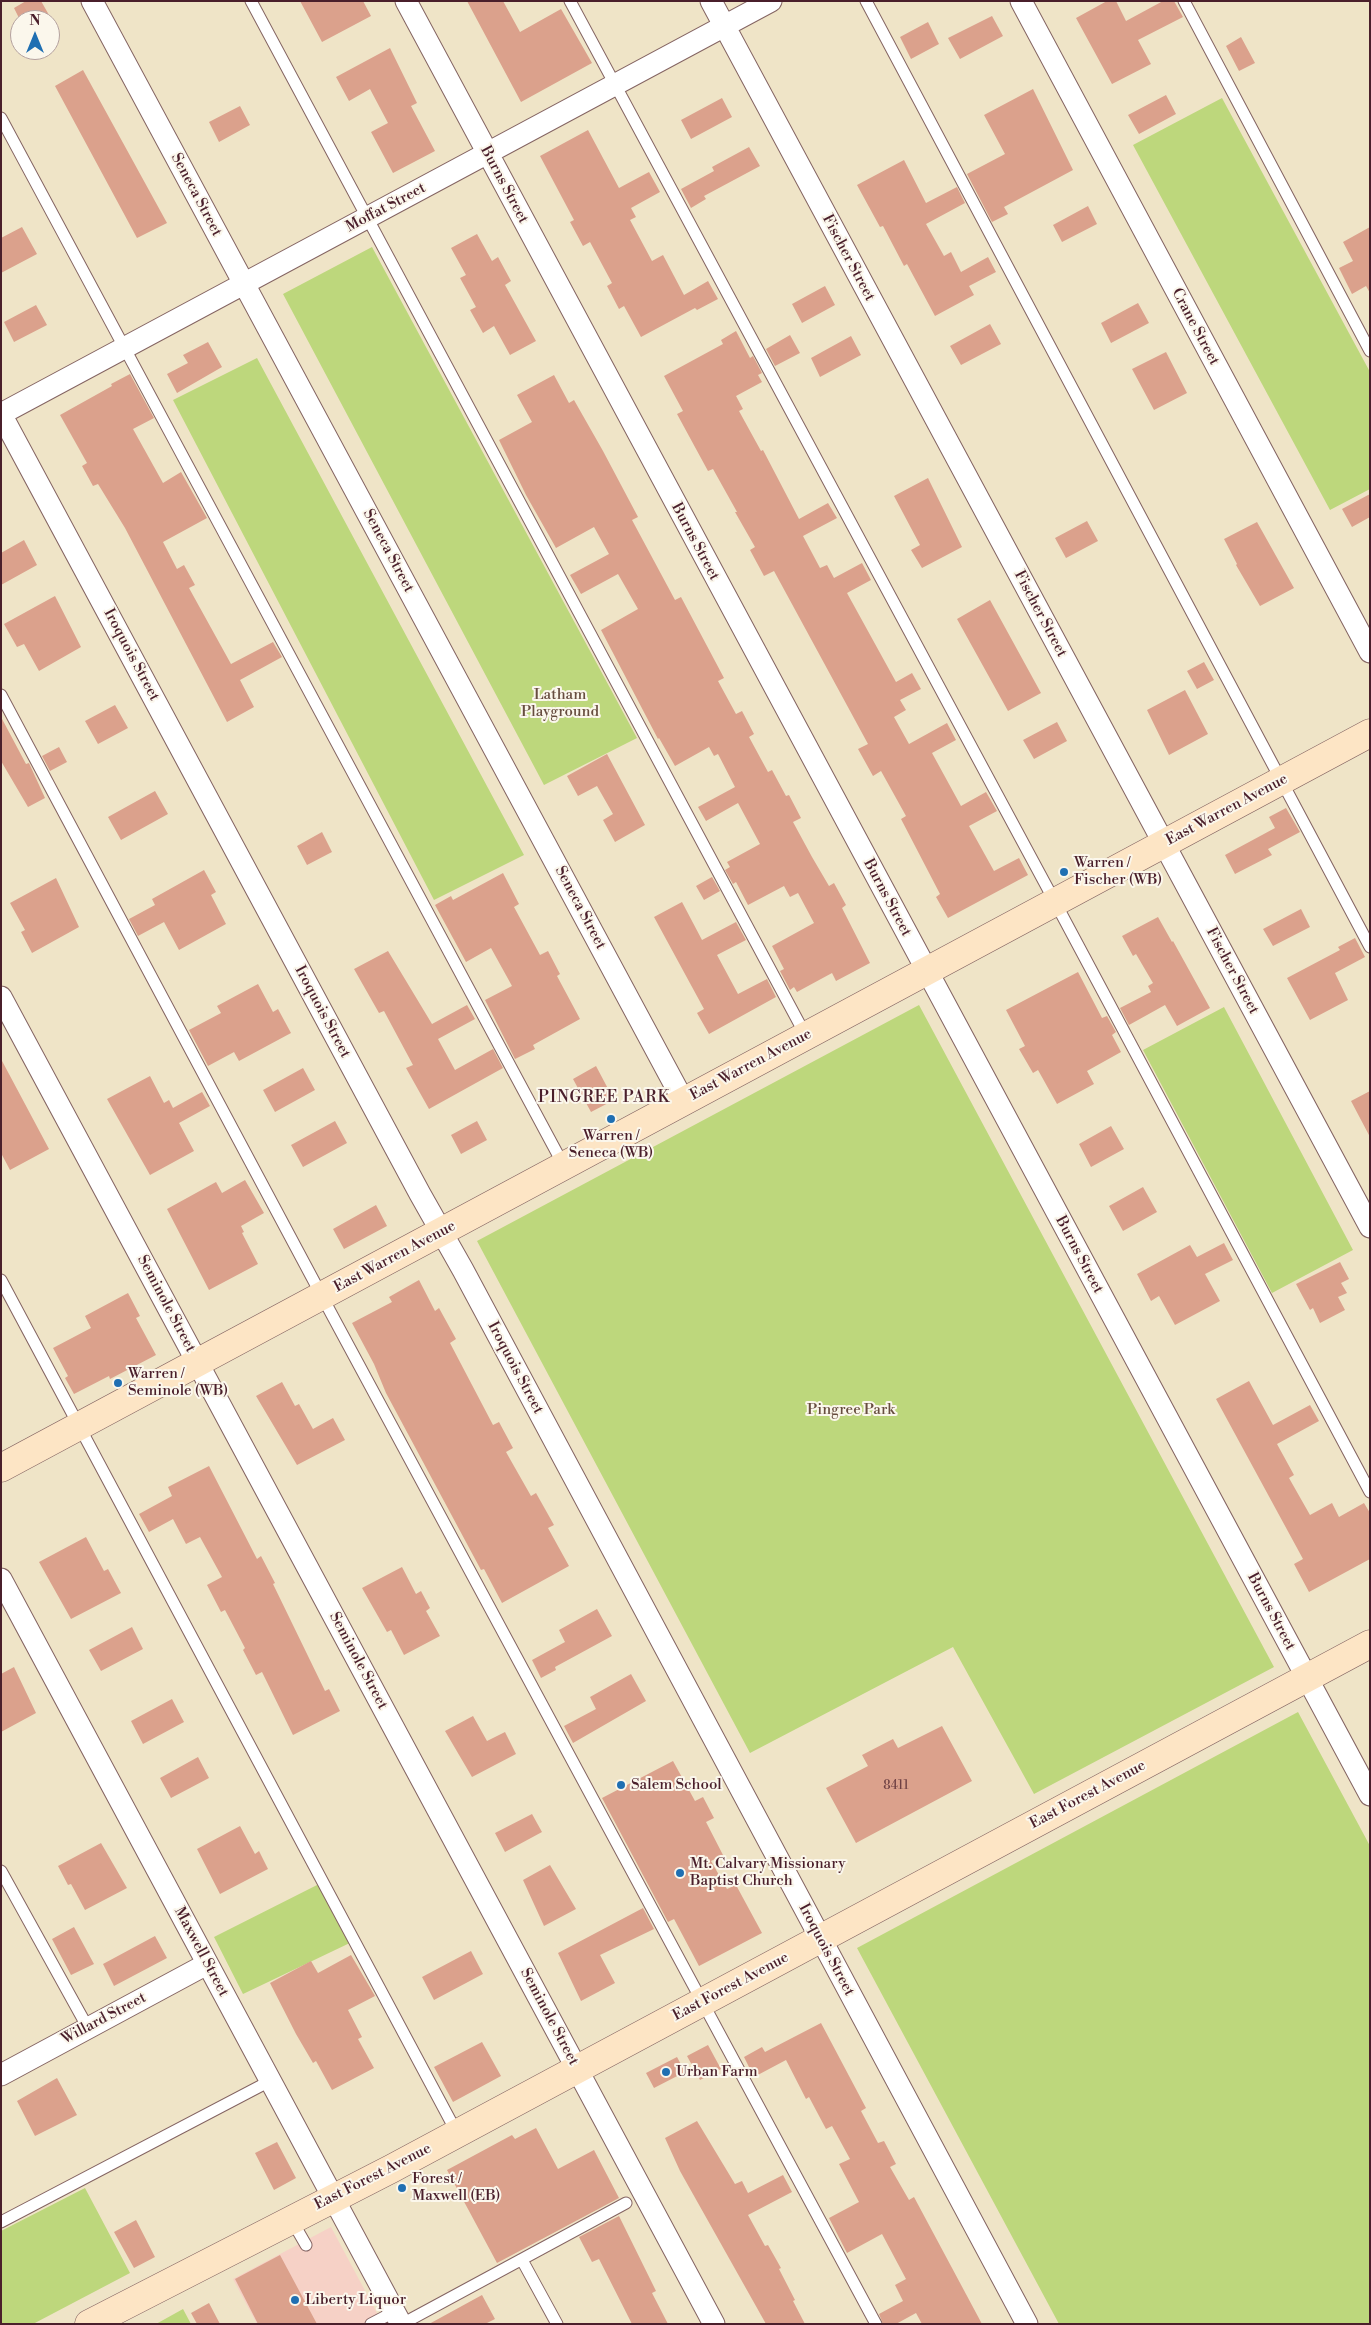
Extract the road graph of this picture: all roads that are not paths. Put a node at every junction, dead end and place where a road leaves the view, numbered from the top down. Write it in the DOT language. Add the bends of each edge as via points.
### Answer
graph roads {
  1 [pos="92,1"];
  2 [pos="251,1"];
  3 [pos="406,1"];
  4 [pos="570,1"];
  5 [pos="711,1"];
  6 [pos="771,1"];
  7 [pos="866,1"];
  8 [pos="1021,1"];
  9 [pos="1184,1"];
  10 [pos="725,26"];
  11 [pos="615,85"];
  12 [pos="1,118"];
  13 [pos="487,154"];
  14 [pos="368,218"];
  15 [pos="244,284"];
  16 [pos="125,348"];
  17 [pos="1370,351"];
  18 [pos="1,414"];
  19 [pos="1370,652"];
  20 [pos="1,695"];
  21 [pos="1370,733"];
  22 [pos="1281,781"];
  23 [pos="1164,844"];
  24 [pos="1055,902"];
  25 [pos="1370,947"];
  26 [pos="926,971"];
  27 [pos="1,997"];
  28 [pos="806,1036"];
  29 [pos="684,1102"];
  30 [pos="564,1166"];
  31 [pos="1370,1227"];
  32 [pos="441,1232"];
  33 [pos="1,1280"];
  34 [pos="322,1296"];
  35 [pos="198,1362"];
  36 [pos="79,1426"];
  37 [pos="1,1468"];
  38 [pos="1370,1492"];
  39 [pos="1,1579"];
  40 [pos="1370,1644"];
  41 [pos="1306,1677"];
  42 [pos="1370,1795"];
  43 [pos="1,1871"];
  44 [pos="820,1939"];
  45 [pos="207,1964"];
  46 [pos="702,2002"];
  47 [pos="88,2028"];
  48 [pos="577,2069"];
  49 [pos="1,2075"];
  50 [pos="270,2081"];
  51 [pos="457,2133"];
  52 [pos="333,2197"];
  53 [pos="626,2203"];
  54 [pos="291,2219"];
  55 [pos="1,2222"];
  56 [pos="306,2245"];
  57 [pos="522,2260"];
  58 [pos="399,2320"];
  59 [pos="89,2324"];
  60 [pos="372,2324"];
  61 [pos="557,2324"];
  62 [pos="714,2324"];
  63 [pos="876,2324"];
  64 [pos="1027,2324"];
  1 -- 15 [label="street, Seneca Street"];
  2 -- 14 [label="lane"];
  3 -- 13 [label="street, Burns Street"];
  4 -- 11 [label="lane"];
  5 -- 10 [label="street, Fischer Street"];
  6 -- 10 [label="street, Moffat Street"];
  7 -- 22 [label="lane"];
  8 -- 19 [label="street, Crane Street"];
  9 -- 17 [label="lane"];
  10 -- 11 [label="street, Moffat Street"];
  10 -- 23 [label="street, Fischer Street"];
  11 -- 13 [label="street, Moffat Street"];
  11 -- 24 [label="lane"];
  12 -- 16 [label="lane"];
  13 -- 14 [label="street, Moffat Street"];
  13 -- 26 [label="street, Burns Street"];
  14 -- 15 [label="street, Moffat Street"];
  14 -- 28 [label="lane"];
  15 -- 16 [label="street, Moffat Street"];
  15 -- 29 [label="street, Seneca Street"];
  16 -- 18 [label="street, Moffat Street"];
  16 -- 30 [label="lane"];
  18 -- 32 [label="street, Iroquois Street"];
  20 -- 34 [label="lane"];
  21 -- 22 [label="main road, East Warren Avenue"];
  22 -- 23 [label="main road, East Warren Avenue"];
  22 -- 25 [label="lane"];
  23 -- 24 [label="main road, East Warren Avenue"];
  23 -- 31 [label="street, Fischer Street"];
  24 -- 26 [label="main road, East Warren Avenue"];
  24 -- 38 [label="lane"];
  26 -- 28 [label="main road, East Warren Avenue"];
  26 -- 41 [label="street, Burns Street"];
  27 -- 35 [label="street, Seminole Street"];
  28 -- 29 [label="main road, East Warren Avenue"];
  29 -- 30 [label="main road, East Warren Avenue"];
  30 -- 32 [label="main road, East Warren Avenue"];
  32 -- 34 [label="main road, East Warren Avenue"];
  32 -- 44 [label="street, Iroquois Street"];
  33 -- 36 [label="lane"];
  34 -- 35 [label="main road, East Warren Avenue"];
  34 -- 46 [label="lane"];
  35 -- 36 [label="main road, East Warren Avenue"];
  35 -- 48 [label="street, Seminole Street"];
  36 -- 37 [label="main road, East Warren Avenue"];
  36 -- 51 [label="lane"];
  39 -- 45 [label="street, Maxwell Street"];
  40 -- 41 [label="main road, East Forest Avenue"];
  41 -- 42 [label="street, Burns Street"];
  41 -- 44 [label="main road, East Forest Avenue"];
  43 -- 47 [label="lane"];
  44 -- 46 [label="main road, East Forest Avenue"];
  44 -- 64 [label="street, Iroquois Street"];
  45 -- 47 [label="street, Willard Street"];
  45 -- 50 [label="street, Maxwell Street"];
  46 -- 48 [label="main road, East Forest Avenue"];
  46 -- 63 [label="lane"];
  47 -- 49 [label="street, Willard Street"];
  48 -- 51 [label="main road, East Forest Avenue"];
  48 -- 62 [label="street, Seminole Street"];
  50 -- 52 [label="street, Maxwell Street"];
  50 -- 55 [label="lane"];
  51 -- 52 [label="main road, East Forest Avenue"];
  52 -- 54 [label="main road, East Forest Avenue"];
  52 -- 58 [label="street, Maxwell Street"];
  53 -- 57 [label="lane"];
  54 -- 56 [label="lane"];
  54 -- 59 [label="main road, East Forest Avenue"];
  57 -- 58 [label="lane"];
  57 -- 61 [label="lane"];
  58 -- 60 [label="lane"];
}
